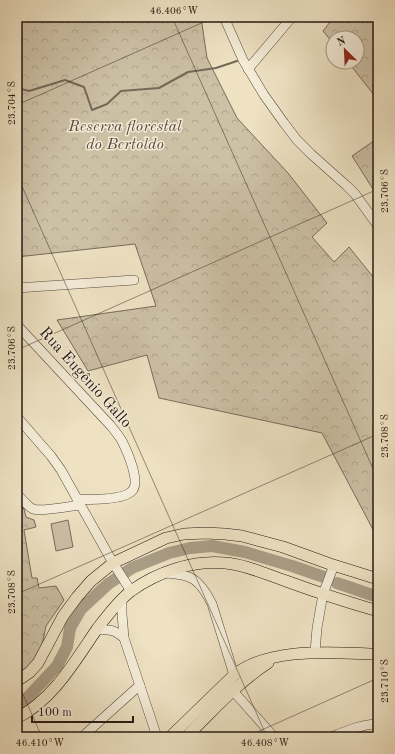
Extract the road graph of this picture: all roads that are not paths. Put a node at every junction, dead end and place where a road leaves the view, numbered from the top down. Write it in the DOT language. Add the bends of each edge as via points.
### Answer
graph roads {
  1 [pos="224,17"];
  2 [pos="292,17"];
  3 [pos="248,69"];
  4 [pos="378,226"];
  5 [pos="134,280"];
  6 [pos="17,288"];
  7 [pos="17,325"];
  8 [pos="17,417"];
  9 [pos="17,494"];
  10 [pos="96,500"];
  11 [pos="81,506"];
  12 [pos="334,565"];
  13 [pos="116,567"];
  14 [pos="162,573"];
  15 [pos="378,579"];
  16 [pos="128,588"];
  17 [pos="323,594"];
  18 [pos="122,599"];
  19 [pos="378,611"];
  20 [pos="97,630"];
  21 [pos="124,638"];
  22 [pos="315,652"];
  23 [pos="378,654"];
  24 [pos="278,657"];
  25 [pos="234,675"];
  26 [pos="17,681"];
  27 [pos="140,685"];
  28 [pos="234,691"];
  29 [pos="17,718"];
  30 [pos="378,724"];
  31 [pos="82,737"];
  32 [pos="158,737"];
  33 [pos="170,737"];
  34 [pos="186,737"];
  35 [pos="274,737"];
  36 [pos="331,737"];
  1 -- 3 [label="street"];
  2 -- 3 [label="street"];
  3 -- 4 [label="street" via="297,140 355,194"];
  5 -- 6 [label="street"];
  7 -- 10 [label="street, Rua Eugênio Gallo" via="112,426 131,460 135,484 132,492"];
  8 -- 11 [label="street" via="51,456"];
  9 -- 11 [label="street" via="34,509"];
  10 -- 11 [label="street"];
  10 -- 11 [label="street"];
  11 -- 13 [label="street"];
  12 -- 13 [label="main road" via="260,540 205,533 166,538"];
  12 -- 15 [label="main road"];
  12 -- 17 [label="street"];
  13 -- 16 [label="street"];
  13 -- 26 [label="main road" via="91,581 77,597 63,616 38,663"];
  14 -- 16 [label="main road"];
  14 -- 17 [label="main road" via="183,566 226,563"];
  14 -- 25 [label="street" via="180,574 191,578 209,598"];
  16 -- 18 [label="main road"];
  17 -- 19 [label="main road"];
  17 -- 22 [label="street"];
  18 -- 20 [label="main road"];
  18 -- 21 [label="street"];
  20 -- 21 [label="street" via="117,632"];
  20 -- 29 [label="main road" via="53,689"];
  21 -- 27 [label="street"];
  22 -- 23 [label="main road"];
  22 -- 24 [label="main road"];
  24 -- 25 [label="main road" via="250,665"];
  24 -- 28 [label="main road" via="257,670"];
  25 -- 33 [label="main road"];
  27 -- 31 [label="street"];
  27 -- 32 [label="street"];
  28 -- 34 [label="main road"];
  28 -- 35 [label="street"];
  30 -- 36 [label="street"];
}
